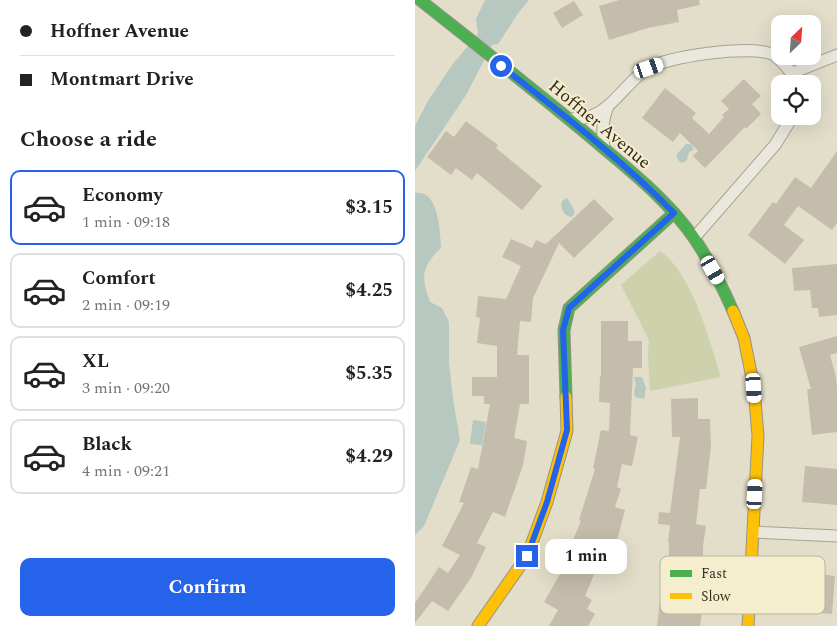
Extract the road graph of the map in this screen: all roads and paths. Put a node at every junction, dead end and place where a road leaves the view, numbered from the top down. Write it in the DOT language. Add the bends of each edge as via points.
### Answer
graph roads {
  1 [pos="420,0"];
  2 [pos="837,56"];
  3 [pos="790,75"];
  4 [pos="799,75"];
  5 [pos="608,106"];
  6 [pos="569,119"];
  7 [pos="787,125"];
  8 [pos="604,148"];
  9 [pos="674,213"];
  10 [pos="694,238"];
  11 [pos="753,532"];
  12 [pos="837,536"];
  13 [pos="752,556"];
  14 [pos="478,626"];
  1 -- 6 [label="main road, Hoffner Avenue"];
  2 -- 4 [label="street"];
  3 -- 5 [label="street" via="773,54 738,50 676,58 649,68 630,82"];
  5 -- 6 [label="street" via="587,118"];
  5 -- 8 [label="street" via="603,119"];
  6 -- 8 [label="main road, Hoffner Avenue"];
  7 -- 10 [label="street" via="775,145"];
  8 -- 9 [label="main road, Hoffner Avenue"];
  9 -- 10 [label="main road, Hoffner Avenue"];
  9 -- 14 [label="main road" via="569,308 563,330 567,430 547,502 527,556"];
  10 -- 11 [label="main road, Hoffner Avenue" via="722,286 744,338 754,388 758,436"];
  11 -- 12 [label="street"];
  11 -- 13 [label="main road, Hoffner Avenue"];
}
